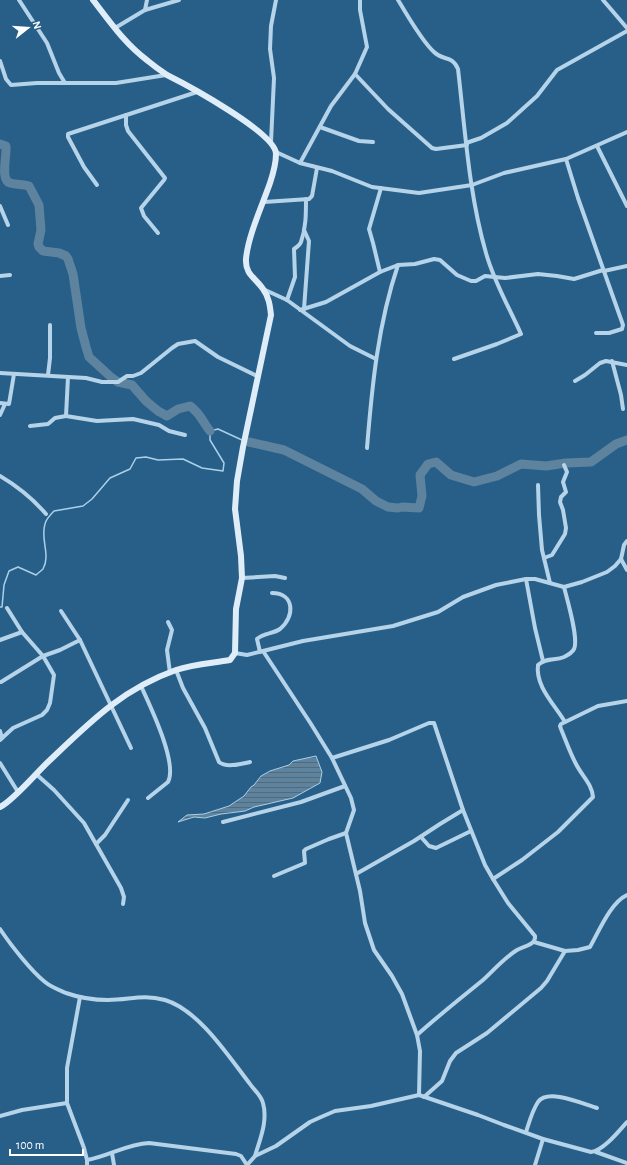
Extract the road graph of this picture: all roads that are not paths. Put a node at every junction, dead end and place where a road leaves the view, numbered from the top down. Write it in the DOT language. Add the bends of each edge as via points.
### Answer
graph roads {
  1 [pos="19,0"];
  2 [pos="93,0"];
  3 [pos="147,0"];
  4 [pos="179,0"];
  5 [pos="276,0"];
  6 [pos="360,0"];
  7 [pos="398,0"];
  8 [pos="603,0"];
  9 [pos="145,10"];
  10 [pos="115,28"];
  11 [pos="627,28"];
  12 [pos="627,32"];
  13 [pos="0,61"];
  14 [pos="166,74"];
  15 [pos="355,74"];
  16 [pos="65,83"];
  17 [pos="198,92"];
  18 [pos="126,116"];
  19 [pos="320,128"];
  20 [pos="627,132"];
  21 [pos="271,142"];
  22 [pos="373,142"];
  23 [pos="467,144"];
  24 [pos="597,146"];
  25 [pos="276,152"];
  26 [pos="566,159"];
  27 [pos="300,163"];
  28 [pos="317,168"];
  29 [pos="97,185"];
  30 [pos="472,185"];
  31 [pos="381,188"];
  32 [pos="306,199"];
  33 [pos="264,202"];
  34 [pos="627,205"];
  35 [pos="0,206"];
  36 [pos="8,225"];
  37 [pos="304,230"];
  38 [pos="158,233"];
  39 [pos="398,266"];
  40 [pos="627,266"];
  41 [pos="604,270"];
  42 [pos="380,272"];
  43 [pos="10,275"];
  44 [pos="0,276"];
  45 [pos="493,276"];
  46 [pos="263,288"];
  47 [pos="287,300"];
  48 [pos="302,309"];
  49 [pos="50,325"];
  50 [pos="596,333"];
  51 [pos="376,359"];
  52 [pos="454,359"];
  53 [pos="612,362"];
  54 [pos="627,365"];
  55 [pos="0,373"];
  56 [pos="14,374"];
  57 [pos="48,376"];
  58 [pos="257,376"];
  59 [pos="68,377"];
  60 [pos="575,380"];
  61 [pos="2,404"];
  62 [pos="623,409"];
  63 [pos="0,415"];
  64 [pos="66,416"];
  65 [pos="30,426"];
  66 [pos="185,435"];
  67 [pos="367,448"];
  68 [pos="564,465"];
  69 [pos="0,476"];
  70 [pos="538,486"];
  71 [pos="46,514"];
  72 [pos="627,541"];
  73 [pos="544,558"];
  74 [pos="621,559"];
  75 [pos="627,570"];
  76 [pos="242,578"];
  77 [pos="285,578"];
  78 [pos="526,579"];
  79 [pos="550,583"];
  80 [pos="564,587"];
  81 [pos="272,593"];
  82 [pos="7,608"];
  83 [pos="61,611"];
  84 [pos="168,622"];
  85 [pos="22,632"];
  86 [pos="0,640"];
  87 [pos="80,640"];
  88 [pos="261,652"];
  89 [pos="235,653"];
  90 [pos="43,656"];
  91 [pos="543,661"];
  92 [pos="173,671"];
  93 [pos="1,682"];
  94 [pos="141,686"];
  95 [pos="627,701"];
  96 [pos="110,705"];
  97 [pos="565,722"];
  98 [pos="0,731"];
  99 [pos="1,739"];
  100 [pos="131,748"];
  101 [pos="332,758"];
  102 [pos="250,762"];
  103 [pos="0,764"];
  104 [pos="36,774"];
  105 [pos="346,786"];
  106 [pos="18,792"];
  107 [pos="148,798"];
  108 [pos="128,800"];
  109 [pos="0,807"];
  110 [pos="463,810"];
  111 [pos="224,822"];
  112 [pos="471,831"];
  113 [pos="346,833"];
  114 [pos="421,837"];
  115 [pos="96,844"];
  116 [pos="356,874"];
  117 [pos="274,876"];
  118 [pos="493,880"];
  119 [pos="627,895"];
  120 [pos="123,904"];
  121 [pos="0,929"];
  122 [pos="534,942"];
  123 [pos="564,951"];
  124 [pos="80,997"];
  125 [pos="416,1035"];
  126 [pos="419,1095"];
  127 [pos="424,1098"];
  128 [pos="66,1103"];
  129 [pos="597,1108"];
  130 [pos="0,1116"];
  131 [pos="627,1122"];
  132 [pos="526,1132"];
  133 [pos="543,1139"];
  134 [pos="596,1152"];
  135 [pos="112,1153"];
  136 [pos="255,1156"];
  137 [pos="87,1162"];
  138 [pos="627,1163"];
  139 [pos="114,1165"];
  140 [pos="247,1165"];
  141 [pos="535,1165"];
  1 -- 16 [label="street" via="54,57"];
  2 -- 10 [label="street"];
  3 -- 9 [label="street"];
  4 -- 9 [label="street"];
  5 -- 21 [label="street" via="270,49 274,78"];
  6 -- 15 [label="street" via="367,47"];
  7 -- 23 [label="street" via="434,53 456,64"];
  8 -- 11 [label="street"];
  9 -- 10 [label="street"];
  10 -- 14 [label="street" via="140,55"];
  12 -- 23 [label="street" via="557,70 537,96 507,122"];
  13 -- 16 [label="street" via="6,79 11,85"];
  14 -- 16 [label="street" via="116,83"];
  14 -- 17 [label="street"];
  15 -- 19 [label="street" via="331,106"];
  15 -- 23 [label="street" via="432,148"];
  17 -- 18 [label="street"];
  17 -- 21 [label="street" via="248,123"];
  18 -- 29 [label="street" via="68,135 84,167"];
  18 -- 38 [label="street" via="128,131 165,178 141,208 144,216"];
  19 -- 22 [label="street" via="359,141"];
  19 -- 27 [label="street"];
  20 -- 24 [label="street"];
  21 -- 25 [label="street"];
  23 -- 30 [label="street"];
  24 -- 26 [label="street"];
  24 -- 34 [label="street"];
  25 -- 27 [label="street"];
  25 -- 33 [label="street" via="275,166"];
  26 -- 30 [label="street" via="504,173"];
  26 -- 41 [label="street"];
  27 -- 28 [label="street"];
  28 -- 31 [label="street"];
  28 -- 32 [label="street" via="312,196"];
  30 -- 31 [label="street" via="419,193"];
  30 -- 45 [label="street" via="479,231"];
  31 -- 42 [label="street" via="369,229"];
  32 -- 33 [label="street"];
  32 -- 37 [label="street"];
  33 -- 46 [label="street" via="250,238 246,259 247,270"];
  35 -- 36 [label="street"];
  37 -- 47 [label="street" via="300,244 294,249 295,278"];
  37 -- 48 [label="street" via="309,246"];
  39 -- 42 [label="street"];
  39 -- 45 [label="street" via="436,259 466,279 476,281 485,276"];
  39 -- 51 [label="street" via="387,303"];
  40 -- 41 [label="street"];
  41 -- 45 [label="street" via="574,279 538,274 505,278"];
  41 -- 50 [label="street" via="623,327 609,333"];
  42 -- 48 [label="street" via="326,302"];
  43 -- 44 [label="street"];
  45 -- 52 [label="street" via="521,334"];
  46 -- 47 [label="street"];
  46 -- 58 [label="street" via="271,315"];
  47 -- 48 [label="street"];
  48 -- 51 [label="street" via="350,346"];
  49 -- 57 [label="street"];
  51 -- 67 [label="street"];
  53 -- 54 [label="street"];
  53 -- 60 [label="street" via="600,363"];
  53 -- 62 [label="street"];
  55 -- 56 [label="street"];
  56 -- 57 [label="street"];
  56 -- 61 [label="street" via="9,403"];
  57 -- 59 [label="street"];
  58 -- 59 [label="street" via="218,357 195,341 178,344 141,373 118,382"];
  58 -- 76 [label="street" via="237,481 235,508"];
  59 -- 64 [label="street"];
  61 -- 63 [label="street"];
  64 -- 65 [label="street" via="55,418 48,424"];
  64 -- 66 [label="street" via="97,421 134,419"];
  68 -- 73 [label="street" via="567,472 563,482 566,492 560,502 566,531 554,553"];
  69 -- 71 [label="street" via="12,483"];
  70 -- 73 [label="street"];
  72 -- 74 [label="street"];
  73 -- 79 [label="street"];
  74 -- 75 [label="street"];
  74 -- 80 [label="street" via="607,572"];
  76 -- 77 [label="street"];
  76 -- 89 [label="street" via="236,608"];
  78 -- 79 [label="street"];
  78 -- 88 [label="street" via="496,584 463,597 438,612 393,626 303,641"];
  78 -- 91 [label="street"];
  79 -- 80 [label="street"];
  80 -- 91 [label="street" via="572,621 574,649 563,658"];
  81 -- 88 [label="street" via="281,593 288,598 290,613 280,629 257,639"];
  82 -- 85 [label="street"];
  83 -- 87 [label="street"];
  84 -- 92 [label="street" via="172,630 167,650"];
  85 -- 86 [label="street"];
  85 -- 90 [label="street"];
  87 -- 90 [label="street"];
  87 -- 96 [label="street"];
  88 -- 89 [label="street" via="247,655"];
  88 -- 101 [label="street"];
  89 -- 92 [label="street" via="230,660"];
  90 -- 93 [label="street"];
  90 -- 99 [label="street" via="54,675 47,710 42,715 13,728"];
  91 -- 97 [label="street" via="538,665 538,678"];
  92 -- 94 [label="street"];
  92 -- 102 [label="street" via="205,728 219,762 229,765"];
  94 -- 96 [label="street"];
  94 -- 107 [label="street" via="171,768 168,782"];
  95 -- 97 [label="street" via="598,706"];
  96 -- 100 [label="street"];
  96 -- 104 [label="street"];
  97 -- 118 [label="street" via="561,724 560,729 576,765 590,784 593,797 558,832"];
  98 -- 99 [label="street"];
  101 -- 105 [label="street"];
  101 -- 110 [label="street" via="389,740 432,722 437,729"];
  103 -- 106 [label="street"];
  104 -- 106 [label="street"];
  104 -- 115 [label="street" via="84,822"];
  105 -- 111 [label="street" via="294,804"];
  105 -- 113 [label="street" via="354,810"];
  106 -- 109 [label="street"];
  108 -- 115 [label="street"];
  110 -- 112 [label="street"];
  110 -- 114 [label="street"];
  112 -- 114 [label="street" via="436,848 429,846"];
  112 -- 118 [label="street"];
  113 -- 116 [label="street"];
  113 -- 117 [label="street" via="306,849 305,863"];
  114 -- 116 [label="street"];
  115 -- 120 [label="street" via="121,888"];
  116 -- 125 [label="street" via="371,943 398,986"];
  118 -- 122 [label="street" via="535,936"];
  119 -- 123 [label="street" via="614,905 590,946"];
  121 -- 124 [label="street" via="46,983"];
  122 -- 123 [label="street"];
  122 -- 125 [label="street" via="508,957"];
  123 -- 127 [label="street" via="541,988 487,1033 456,1053 442,1080"];
  124 -- 128 [label="street" via="67,1068"];
  124 -- 136 [label="street" via="108,1000 146,996 166,1000 191,1015 220,1046 263,1101 263,1126"];
  125 -- 126 [label="street" via="420,1051"];
  126 -- 127 [label="street"];
  126 -- 136 [label="street" via="335,1112 310,1122 276,1146"];
  127 -- 132 [label="street"];
  128 -- 130 [label="street"];
  128 -- 137 [label="street"];
  129 -- 132 [label="street" via="558,1096 543,1098 538,1102"];
  131 -- 134 [label="street"];
  132 -- 133 [label="street"];
  133 -- 134 [label="street"];
  133 -- 141 [label="street"];
  134 -- 138 [label="street"];
  135 -- 137 [label="street"];
  135 -- 139 [label="street"];
  135 -- 140 [label="street" via="137,1143 149,1143 236,1154 241,1156"];
  136 -- 140 [label="street"];
}
